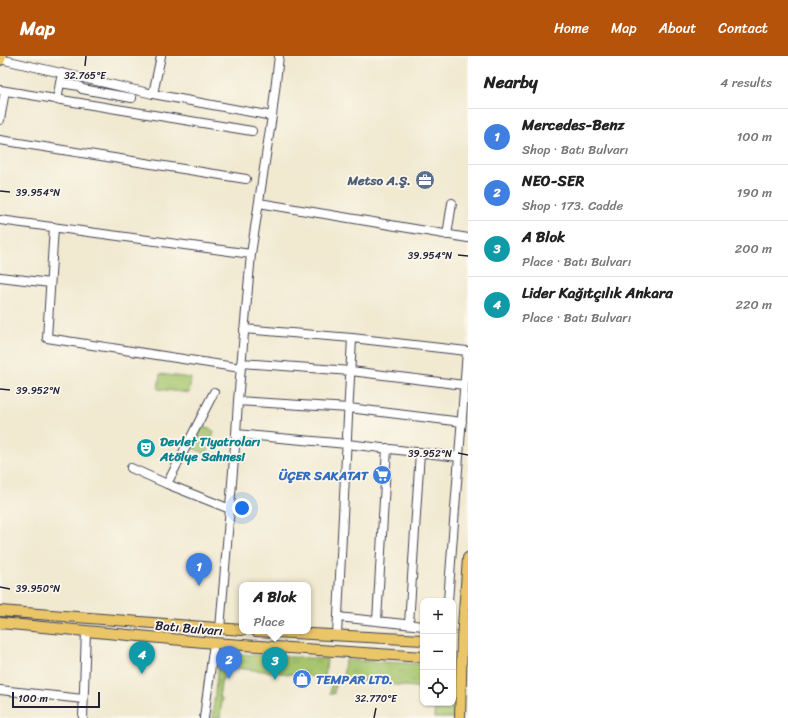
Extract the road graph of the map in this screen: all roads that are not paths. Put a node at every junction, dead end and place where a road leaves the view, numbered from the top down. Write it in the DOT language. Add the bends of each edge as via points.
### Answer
graph roads {
  1 [pos="1,56"];
  2 [pos="161,56"];
  3 [pos="279,56"];
  4 [pos="0,60"];
  5 [pos="62,73"];
  6 [pos="60,83"];
  7 [pos="133,90"];
  8 [pos="2,91"];
  9 [pos="153,94"];
  10 [pos="132,98"];
  11 [pos="57,100"];
  12 [pos="130,112"];
  13 [pos="272,116"];
  14 [pos="0,120"];
  15 [pos="252,131"];
  16 [pos="0,140"];
  17 [pos="246,179"];
  18 [pos="259,203"];
  19 [pos="452,203"];
  20 [pos="0,220"];
  21 [pos="54,227"];
  22 [pos="448,235"];
  23 [pos="468,238"];
  24 [pos="251,254"];
  25 [pos="0,277"];
  26 [pos="50,284"];
  27 [pos="244,329"];
  28 [pos="352,338"];
  29 [pos="241,365"];
  30 [pos="351,371"];
  31 [pos="464,385"];
  32 [pos="214,392"];
  33 [pos="238,401"];
  34 [pos="349,408"];
  35 [pos="462,422"];
  36 [pos="236,434"];
  37 [pos="347,444"];
  38 [pos="387,448"];
  39 [pos="420,452"];
  40 [pos="459,457"];
  41 [pos="131,468"];
  42 [pos="167,484"];
  43 [pos="230,509"];
  44 [pos="468,558"];
  45 [pos="448,598"];
  46 [pos="0,610"];
  47 [pos="338,617"];
  48 [pos="464,617"];
  49 [pos="377,621"];
  50 [pos="0,623"];
  51 [pos="409,624"];
  52 [pos="420,626"];
  53 [pos="468,628"];
  54 [pos="220,629"];
  55 [pos="239,630"];
  56 [pos="86,631"];
  57 [pos="305,634"];
  58 [pos="337,636"];
  59 [pos="420,640"];
  60 [pos="461,642"];
  61 [pos="214,643"];
  62 [pos="420,657"];
  63 [pos="461,660"];
  64 [pos="468,676"];
  65 [pos="461,684"];
  66 [pos="0,690"];
  67 [pos="83,699"];
  68 [pos="82,718"];
  69 [pos="204,718"];
  70 [pos="460,718"];
  1 -- 4 [label="main road"];
  2 -- 9 [label="street"];
  3 -- 13 [label="street"];
  4 -- 5 [label="street"];
  5 -- 6 [label="street"];
  5 -- 7 [label="street"];
  6 -- 10 [label="street"];
  6 -- 11 [label="street"];
  7 -- 9 [label="street"];
  7 -- 10 [label="street"];
  8 -- 11 [label="street"];
  8 -- 14 [label="street"];
  9 -- 13 [label="street"];
  10 -- 12 [label="street"];
  11 -- 12 [label="street"];
  12 -- 15 [label="street"];
  13 -- 18 [label="street"];
  16 -- 17 [label="street"];
  18 -- 22 [label="street"];
  18 -- 24 [label="street"];
  19 -- 22 [label="street"];
  20 -- 21 [label="street"];
  21 -- 24 [label="street"];
  21 -- 26 [label="street"];
  22 -- 23 [label="street"];
  24 -- 27 [label="street"];
  25 -- 26 [label="street"];
  26 -- 29 [label="street" via="47,338"];
  27 -- 28 [label="street"];
  27 -- 29 [label="street"];
  28 -- 30 [label="street"];
  28 -- 31 [label="street" via="467,351"];
  29 -- 30 [label="street"];
  29 -- 33 [label="street"];
  30 -- 31 [label="street"];
  30 -- 34 [label="street"];
  31 -- 35 [label="street"];
  32 -- 42 [label="street"];
  33 -- 34 [label="street"];
  33 -- 36 [label="street"];
  34 -- 35 [label="street"];
  34 -- 37 [label="street"];
  35 -- 40 [label="street"];
  36 -- 37 [label="street"];
  36 -- 43 [label="street"];
  37 -- 38 [label="street"];
  37 -- 47 [label="street"];
  38 -- 39 [label="street"];
  38 -- 49 [label="street"];
  39 -- 40 [label="street"];
  39 -- 51 [label="street"];
  40 -- 45 [label="street"];
  41 -- 42 [label="street"];
  42 -- 43 [label="street"];
  43 -- 54 [label="street"];
  44 -- 48 [label="main road"];
  46 -- 54 [label="main road, Batı Bulvarı"];
  47 -- 49 [label="street"];
  47 -- 58 [label="street"];
  48 -- 53 [label="main road"];
  48 -- 60 [label="main road"];
  49 -- 51 [label="street"];
  50 -- 56 [label="main road, Batı Bulvarı"];
  51 -- 52 [label="street"];
  54 -- 55 [label="main road, Batı Bulvarı"];
  56 -- 61 [label="main road, Batı Bulvarı"];
  56 -- 67 [label="street"];
  57 -- 58 [label="main road"];
  58 -- 59 [label="main road"];
  60 -- 63 [label="main road"];
  61 -- 62 [label="main road, Batı Bulvarı"];
  61 -- 69 [label="street"];
  63 -- 65 [label="main road"];
  64 -- 65 [label="main road"];
  65 -- 70 [label="main road"];
  66 -- 67 [label="street"];
  67 -- 68 [label="street"];
}
